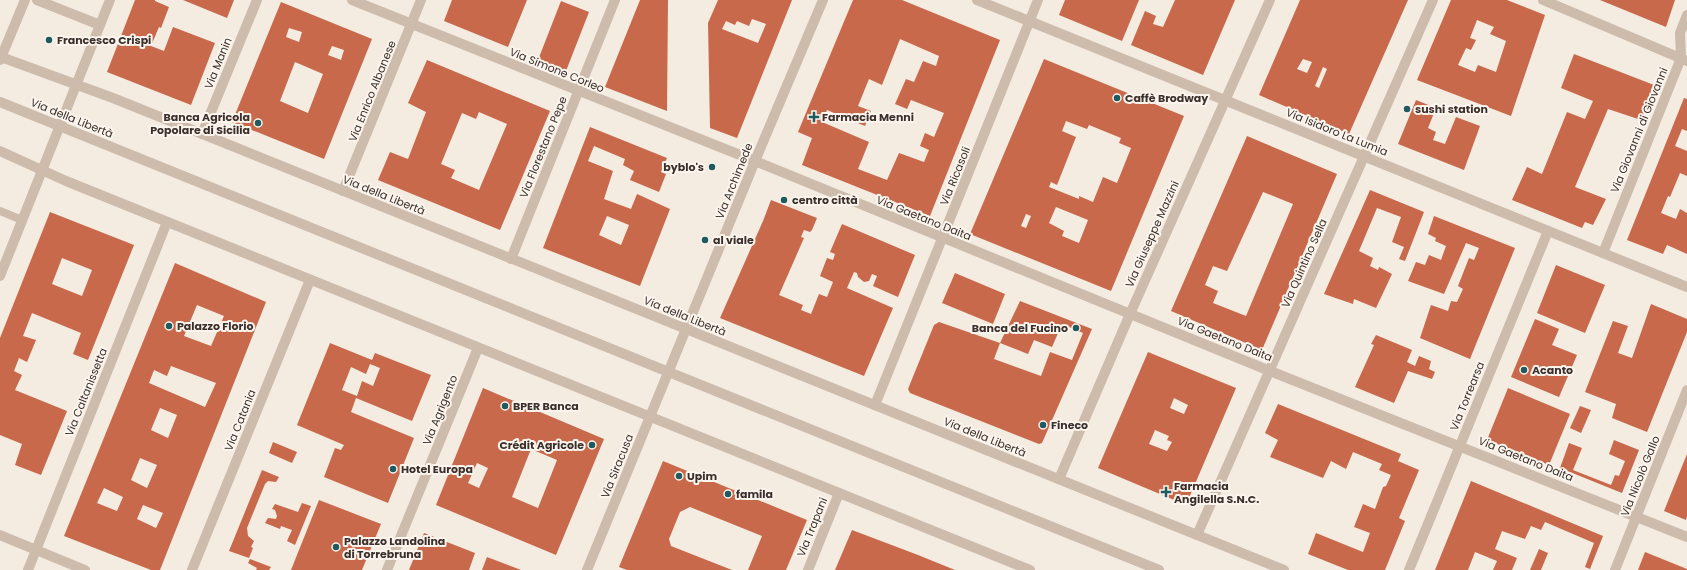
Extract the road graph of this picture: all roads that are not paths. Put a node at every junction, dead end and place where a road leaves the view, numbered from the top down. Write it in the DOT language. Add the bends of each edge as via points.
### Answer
graph roads {
  1 [pos="25,0"];
  2 [pos="37,0"];
  3 [pos="110,0"];
  4 [pos="256,0"];
  5 [pos="352,0"];
  6 [pos="421,0"];
  7 [pos="615,0"];
  8 [pos="823,0"];
  9 [pos="977,0"];
  10 [pos="1038,0"];
  11 [pos="1270,0"];
  12 [pos="1433,0"];
  13 [pos="1543,0"];
  14 [pos="1687,15"];
  15 [pos="1030,21"];
  16 [pos="100,25"];
  17 [pos="412,25"];
  18 [pos="1,58"];
  19 [pos="1684,60"];
  20 [pos="77,84"];
  21 [pos="578,91"];
  22 [pos="1225,100"];
  23 [pos="0,102"];
  24 [pos="60,126"];
  25 [pos="202,134"];
  26 [pos="0,151"];
  27 [pos="1364,156"];
  28 [pos="755,161"];
  29 [pos="42,171"];
  30 [pos="343,191"];
  31 [pos="0,211"];
  32 [pos="22,220"];
  33 [pos="167,222"];
  34 [pos="1548,231"];
  35 [pos="943,239"];
  36 [pos="1603,253"];
  37 [pos="511,259"];
  38 [pos="0,276"];
  39 [pos="310,280"];
  40 [pos="1687,287"];
  41 [pos="1130,314"];
  42 [pos="686,329"];
  43 [pos="478,348"];
  44 [pos="1270,371"];
  45 [pos="668,372"];
  46 [pos="1687,390"];
  47 [pos="875,405"];
  48 [pos="650,417"];
  49 [pos="1459,446"];
  50 [pos="1059,479"];
  51 [pos="839,493"];
  52 [pos="1637,516"];
  53 [pos="0,535"];
  54 [pos="1197,535"];
  55 [pos="1687,537"];
  56 [pos="36,550"];
  57 [pos="1024,569"];
  58 [pos="28,570"];
  59 [pos="85,570"];
  60 [pos="192,570"];
  61 [pos="387,570"];
  62 [pos="588,570"];
  63 [pos="808,570"];
  64 [pos="1159,570"];
  65 [pos="1284,570"];
  66 [pos="1409,570"];
  67 [pos="1615,570"];
  1 -- 18 [label="street"];
  2 -- 16 [label="street"];
  3 -- 16 [label="street"];
  4 -- 25 [label="street, Via Manin"];
  5 -- 17 [label="street, Via Simone Corleo"];
  6 -- 17 [label="street, Via Enrico Albanese"];
  7 -- 21 [label="street, Via Florestano Pepe"];
  8 -- 28 [label="street, Via Archimede"];
  9 -- 15 [label="street, Via Isidoro La Lumia"];
  10 -- 15 [label="street, Via Ricasoli"];
  11 -- 22 [label="street, Via Giuseppe Mazzini"];
  12 -- 27 [label="street, Via Quintino Sella"];
  13 -- 19 [label="street"];
  14 -- 19 [label="street, Via Giovanni di Giovanni" via="1680,32"];
  15 -- 22 [label="street, Via Isidoro La Lumia"];
  15 -- 35 [label="street, Via Ricasoli"];
  16 -- 20 [label="street"];
  17 -- 21 [label="street, Via Simone Corleo"];
  17 -- 30 [label="street, Via Enrico Albanese"];
  18 -- 20 [label="street, Via della Libertà"];
  19 -- 36 [label="street, Via Giovanni di Giovanni"];
  20 -- 24 [label="street"];
  20 -- 25 [label="street, Via della Libertà"];
  21 -- 28 [label="street, Via Simone Corleo"];
  21 -- 37 [label="street, Via Florestano Pepe"];
  22 -- 27 [label="street, Via Isidoro La Lumia"];
  22 -- 41 [label="street, Via Giuseppe Mazzini"];
  23 -- 24 [label="street, Via della Libertà"];
  24 -- 29 [label="street"];
  24 -- 45 [label="street, Via della Libertà"];
  25 -- 30 [label="street, Via della Libertà"];
  26 -- 29 [label="street"];
  27 -- 34 [label="street, Via Isidoro La Lumia"];
  27 -- 44 [label="street, Via Quintino Sella"];
  28 -- 35 [label="street, Via Gaetano Daita"];
  28 -- 42 [label="street, Via Archimede"];
  29 -- 32 [label="street"];
  29 -- 33 [label="street"];
  30 -- 37 [label="street, Via della Libertà"];
  31 -- 32 [label="lane"];
  32 -- 38 [label="street"];
  33 -- 39 [label="street"];
  33 -- 56 [label="street, Via Caltanissetta"];
  34 -- 36 [label="street, Via Isidoro La Lumia"];
  34 -- 49 [label="street, Via Torrearsa"];
  35 -- 41 [label="street, Via Gaetano Daita"];
  35 -- 47 [label="street, Via Ricasoli"];
  36 -- 40 [label="street, Via Isidoro La Lumia"];
  37 -- 42 [label="street, Via della Libertà"];
  39 -- 43 [label="street"];
  39 -- 60 [label="street, Via Catania"];
  41 -- 44 [label="street, Via Gaetano Daita"];
  41 -- 50 [label="street, Via Giuseppe Mazzini"];
  42 -- 45 [label="street, Via Archimede"];
  42 -- 47 [label="street, Via della Libertà"];
  43 -- 48 [label="street"];
  43 -- 61 [label="street, Via Agrigento"];
  44 -- 49 [label="street, Via Gaetano Daita"];
  44 -- 54 [label="street, Via Quintino Sella"];
  45 -- 48 [label="street, Via Siracusa"];
  45 -- 64 [label="street, Via della Libertà"];
  46 -- 52 [label="street, Via Nicolò Gallo"];
  47 -- 50 [label="street, Via della Libertà"];
  48 -- 51 [label="street"];
  48 -- 62 [label="street, Via Siracusa"];
  49 -- 52 [label="street, Via Gaetano Daita"];
  49 -- 66 [label="street, Via Torrearsa"];
  50 -- 54 [label="street, Via della Libertà"];
  51 -- 57 [label="street"];
  51 -- 63 [label="street, Via Trapani"];
  52 -- 55 [label="street, Via Gaetano Daita"];
  52 -- 67 [label="street, Via Nicolò Gallo"];
  53 -- 56 [label="street"];
  54 -- 65 [label="street, Via della Libertà"];
  56 -- 58 [label="street, Via Caltanissetta"];
  56 -- 59 [label="street"];
}
